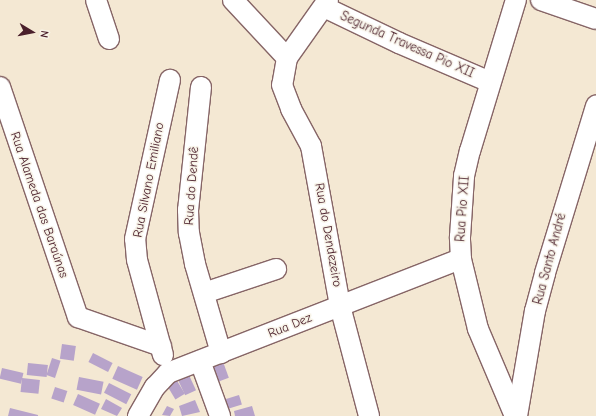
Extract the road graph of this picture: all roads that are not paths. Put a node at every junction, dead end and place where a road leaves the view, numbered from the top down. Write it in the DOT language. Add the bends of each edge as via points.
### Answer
graph roads {
  1 [pos="96,0"];
  2 [pos="233,0"];
  3 [pos="516,0"];
  4 [pos="541,0"];
  5 [pos="326,3"];
  6 [pos="596,19"];
  7 [pos="109,39"];
  8 [pos="287,58"];
  9 [pos="170,80"];
  10 [pos="490,82"];
  11 [pos="0,87"];
  12 [pos="201,87"];
  13 [pos="596,106"];
  14 [pos="461,259"];
  15 [pos="276,269"];
  16 [pos="204,293"];
  17 [pos="340,306"];
  18 [pos="161,346"];
  19 [pos="221,353"];
  20 [pos="200,361"];
  21 [pos="168,373"];
  22 [pos="138,416"];
  23 [pos="220,416"];
  24 [pos="369,416"];
  25 [pos="516,416"];
  1 -- 7 [label="street"];
  2 -- 8 [label="street"];
  3 -- 10 [label="street, Rua Pio XII"];
  4 -- 6 [label="street"];
  5 -- 8 [label="street"];
  5 -- 10 [label="street, Segunda Travessa Pio XII" via="399,43"];
  8 -- 17 [label="street, Rua do Dendezeiro" via="282,85 291,109 311,146"];
  9 -- 18 [label="street, Rua Silvano Emiliano" via="138,219 136,239 137,260"];
  10 -- 14 [label="street, Rua Pio XII" via="464,176 460,213"];
  11 -- 18 [label="street, Rua Alameda das Baraúnas" via="76,314 82,320"];
  12 -- 16 [label="street, Rua do Dendê" via="188,210 189,234"];
  13 -- 25 [label="street, Rua Santo André" via="535,311"];
  14 -- 17 [label="street, Rua Dez"];
  14 -- 25 [label="street, Rua Pio XII" via="485,350"];
  15 -- 16 [label="street"];
  16 -- 19 [label="street, Rua do Dendê"];
  17 -- 19 [label="street, Rua Dez"];
  17 -- 24 [label="street, Rua do Dendezeiro"];
  18 -- 21 [label="street, Rua Silvano Emiliano"];
  19 -- 20 [label="street, Rua Dez"];
  20 -- 21 [label="street, Rua Dez"];
  20 -- 23 [label="street"];
  21 -- 22 [label="street, Rua Dez" via="155,386"];
}
